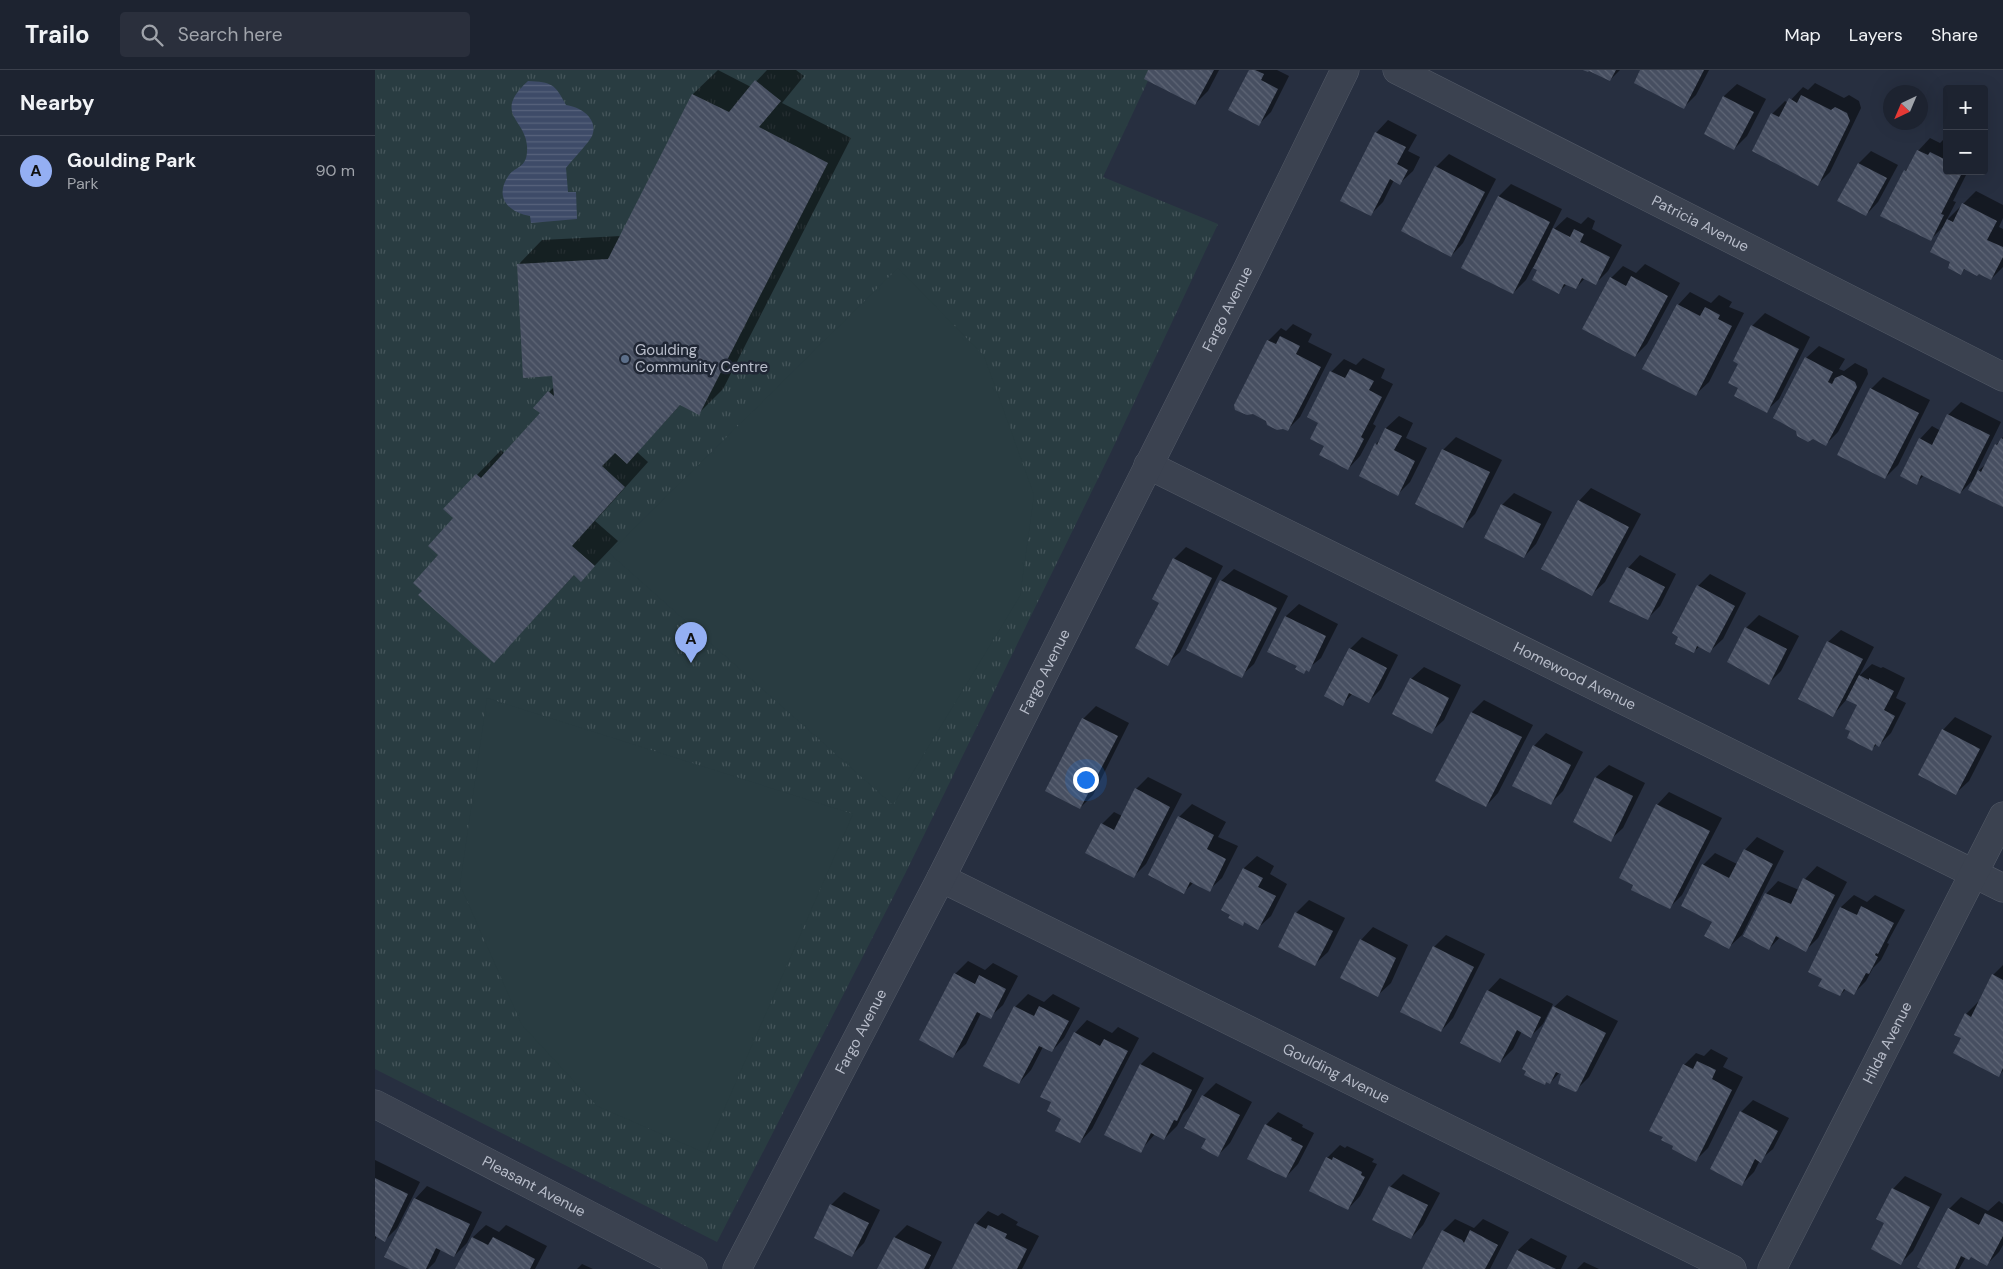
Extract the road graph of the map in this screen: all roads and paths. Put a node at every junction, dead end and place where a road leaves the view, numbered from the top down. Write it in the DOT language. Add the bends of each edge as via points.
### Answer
graph roads {
  1 [pos="1345,70"];
  2 [pos="1397,70"];
  3 [pos="2003,378"];
  4 [pos="1148,465"];
  5 [pos="2003,816"];
  6 [pos="1973,873"];
  7 [pos="941,878"];
  8 [pos="2003,888"];
  9 [pos="375,1104"];
  10 [pos="693,1269"];
  11 [pos="737,1269"];
  12 [pos="1732,1269"];
  13 [pos="1772,1269"];
  1 -- 4 [label="street, Fargo Avenue"];
  2 -- 3 [label="street, Patricia Avenue"];
  4 -- 6 [label="street, Homewood Avenue"];
  4 -- 7 [label="street, Fargo Avenue"];
  5 -- 6 [label="street, Hilda Avenue"];
  6 -- 8 [label="street, Homewood Avenue"];
  6 -- 13 [label="street, Hilda Avenue"];
  7 -- 11 [label="street, Fargo Avenue"];
  7 -- 12 [label="street, Goulding Avenue"];
  9 -- 10 [label="street, Pleasant Avenue"];
}
